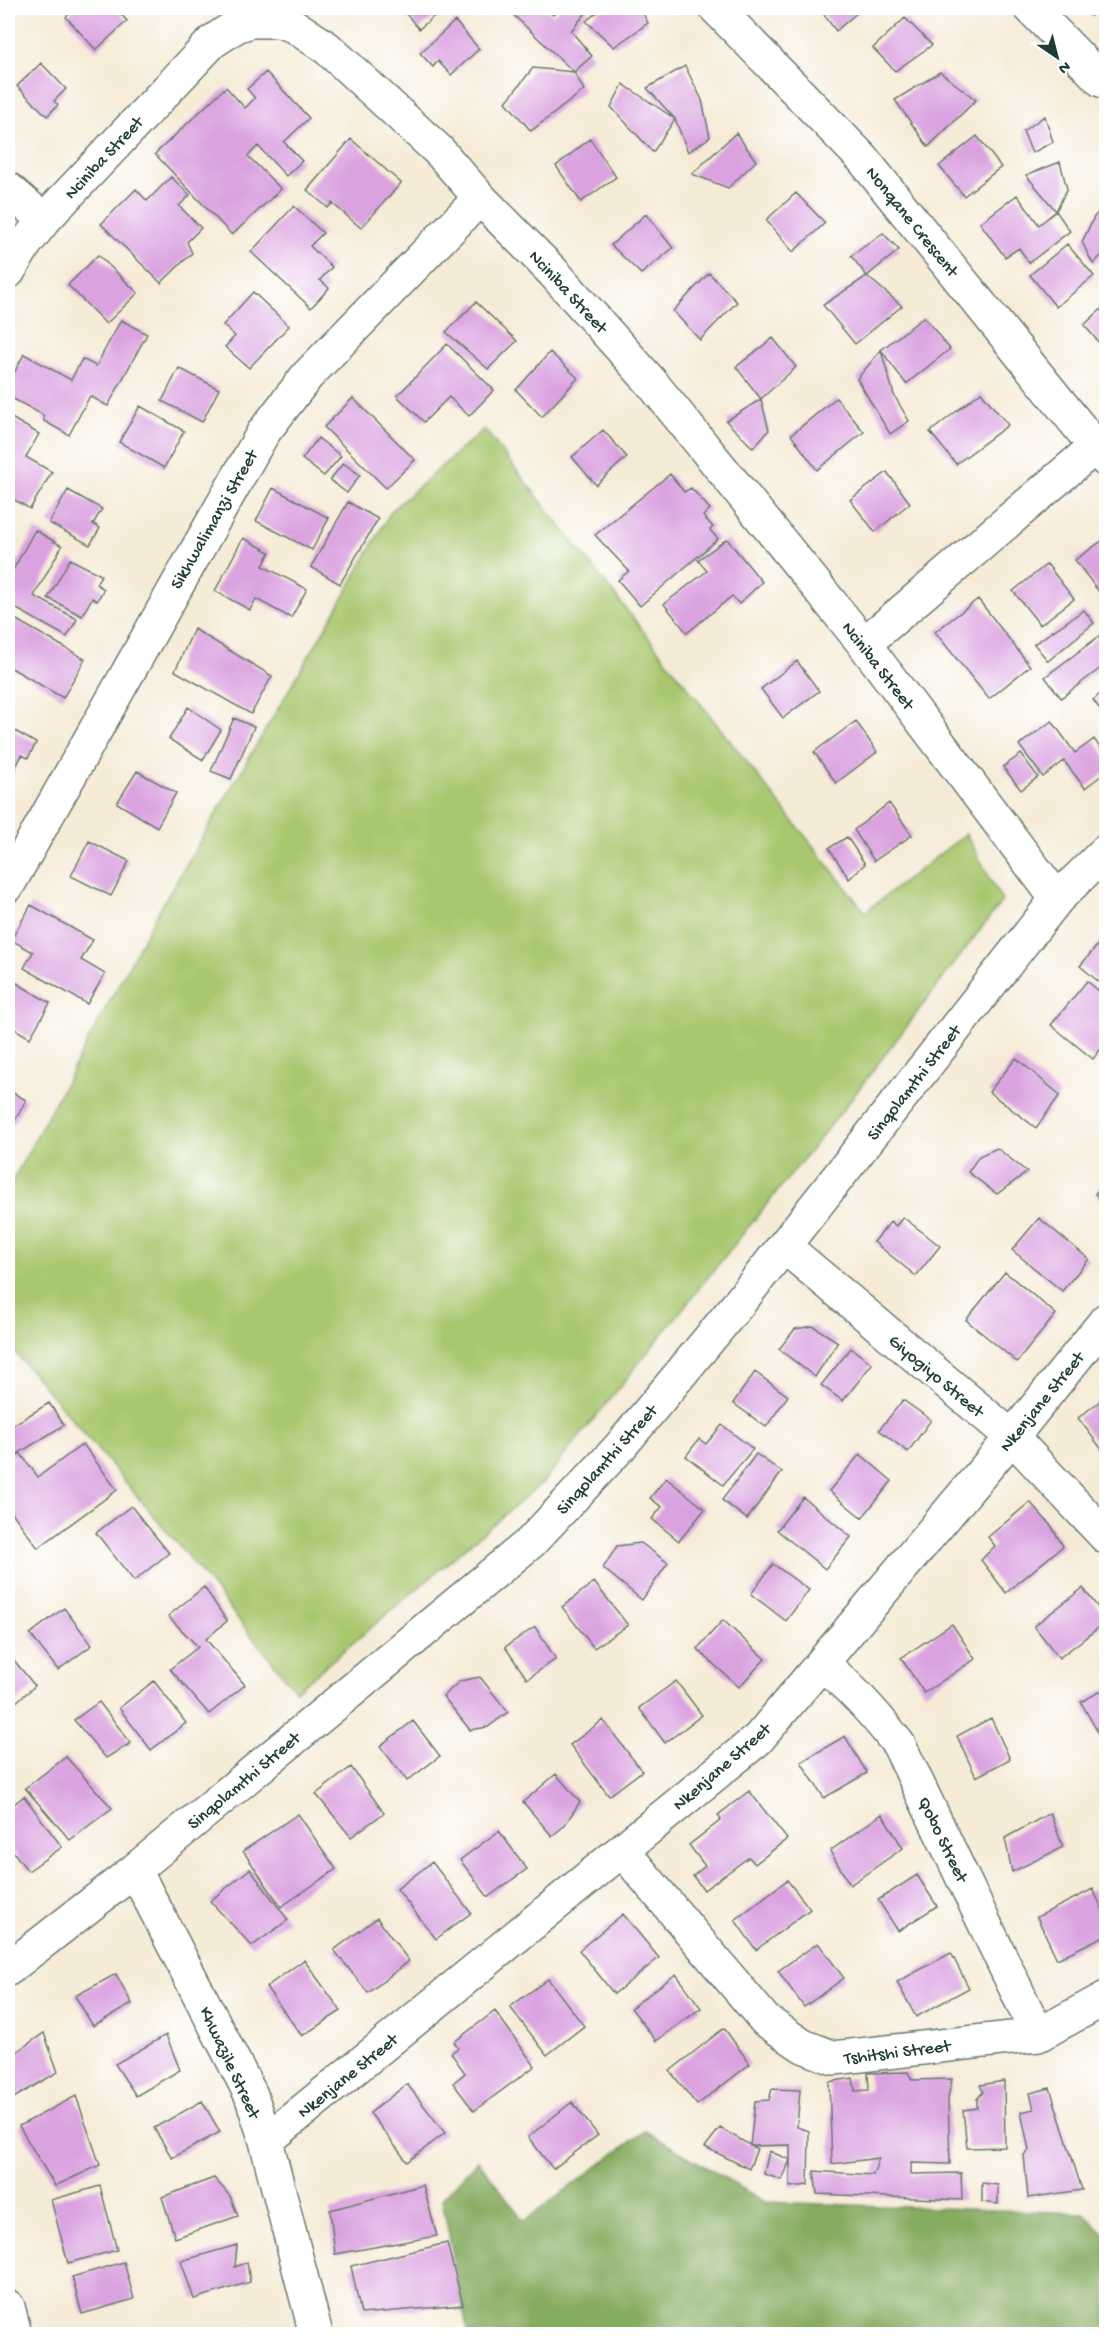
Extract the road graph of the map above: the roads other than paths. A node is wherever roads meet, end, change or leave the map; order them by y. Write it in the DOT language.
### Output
graph roads {
  1 [pos="716,8"];
  2 [pos="1031,8"];
  3 [pos="1105,88"];
  4 [pos="8,189"];
  5 [pos="480,198"];
  6 [pos="44,220"];
  7 [pos="8,272"];
  8 [pos="1101,454"];
  9 [pos="864,644"];
  10 [pos="1107,852"];
  11 [pos="8,885"];
  12 [pos="1057,899"];
  13 [pos="785,1247"];
  14 [pos="1107,1320"];
  15 [pos="1012,1437"];
  16 [pos="1107,1537"];
  17 [pos="822,1664"];
  18 [pos="622,1850"];
  19 [pos="135,1870"];
  20 [pos="8,1969"];
  21 [pos="1107,1998"];
  22 [pos="1038,2035"];
  23 [pos="266,2141"];
  24 [pos="8,2307"];
  25 [pos="15,2334"];
  26 [pos="316,2334"];
  1 -- 8 [label="street, Nonqane Crescent"];
  2 -- 3 [label="street"];
  4 -- 6 [label="street"];
  5 -- 6 [label="street, Nciniba Street"];
  5 -- 9 [label="street, Nciniba Street"];
  5 -- 11 [label="street, Sikhwalimanzi Street"];
  6 -- 7 [label="street, Nciniba Street"];
  8 -- 9 [label="street, Nonqane Crescent"];
  9 -- 12 [label="street, Nciniba Street"];
  10 -- 12 [label="street, Sinqolamthi Street"];
  12 -- 13 [label="street, Sinqolamthi Street"];
  13 -- 15 [label="street, Giyogiyo Street"];
  13 -- 19 [label="street, Sinqolamthi Street"];
  14 -- 15 [label="street, Nkenjane Street"];
  15 -- 16 [label="street, Giyogiyo Street"];
  15 -- 17 [label="street, Nkenjane Street"];
  17 -- 18 [label="street, Nkenjane Street"];
  17 -- 22 [label="street, Qobo Street"];
  18 -- 22 [label="street, Tshitshi Street"];
  18 -- 23 [label="street, Nkenjane Street"];
  19 -- 20 [label="street, Sinqolamthi Street"];
  19 -- 23 [label="street, Khwazile Street"];
  21 -- 22 [label="street, Tshitshi Street"];
  23 -- 26 [label="street, Khwazile Street"];
  24 -- 25 [label="street"];
}
